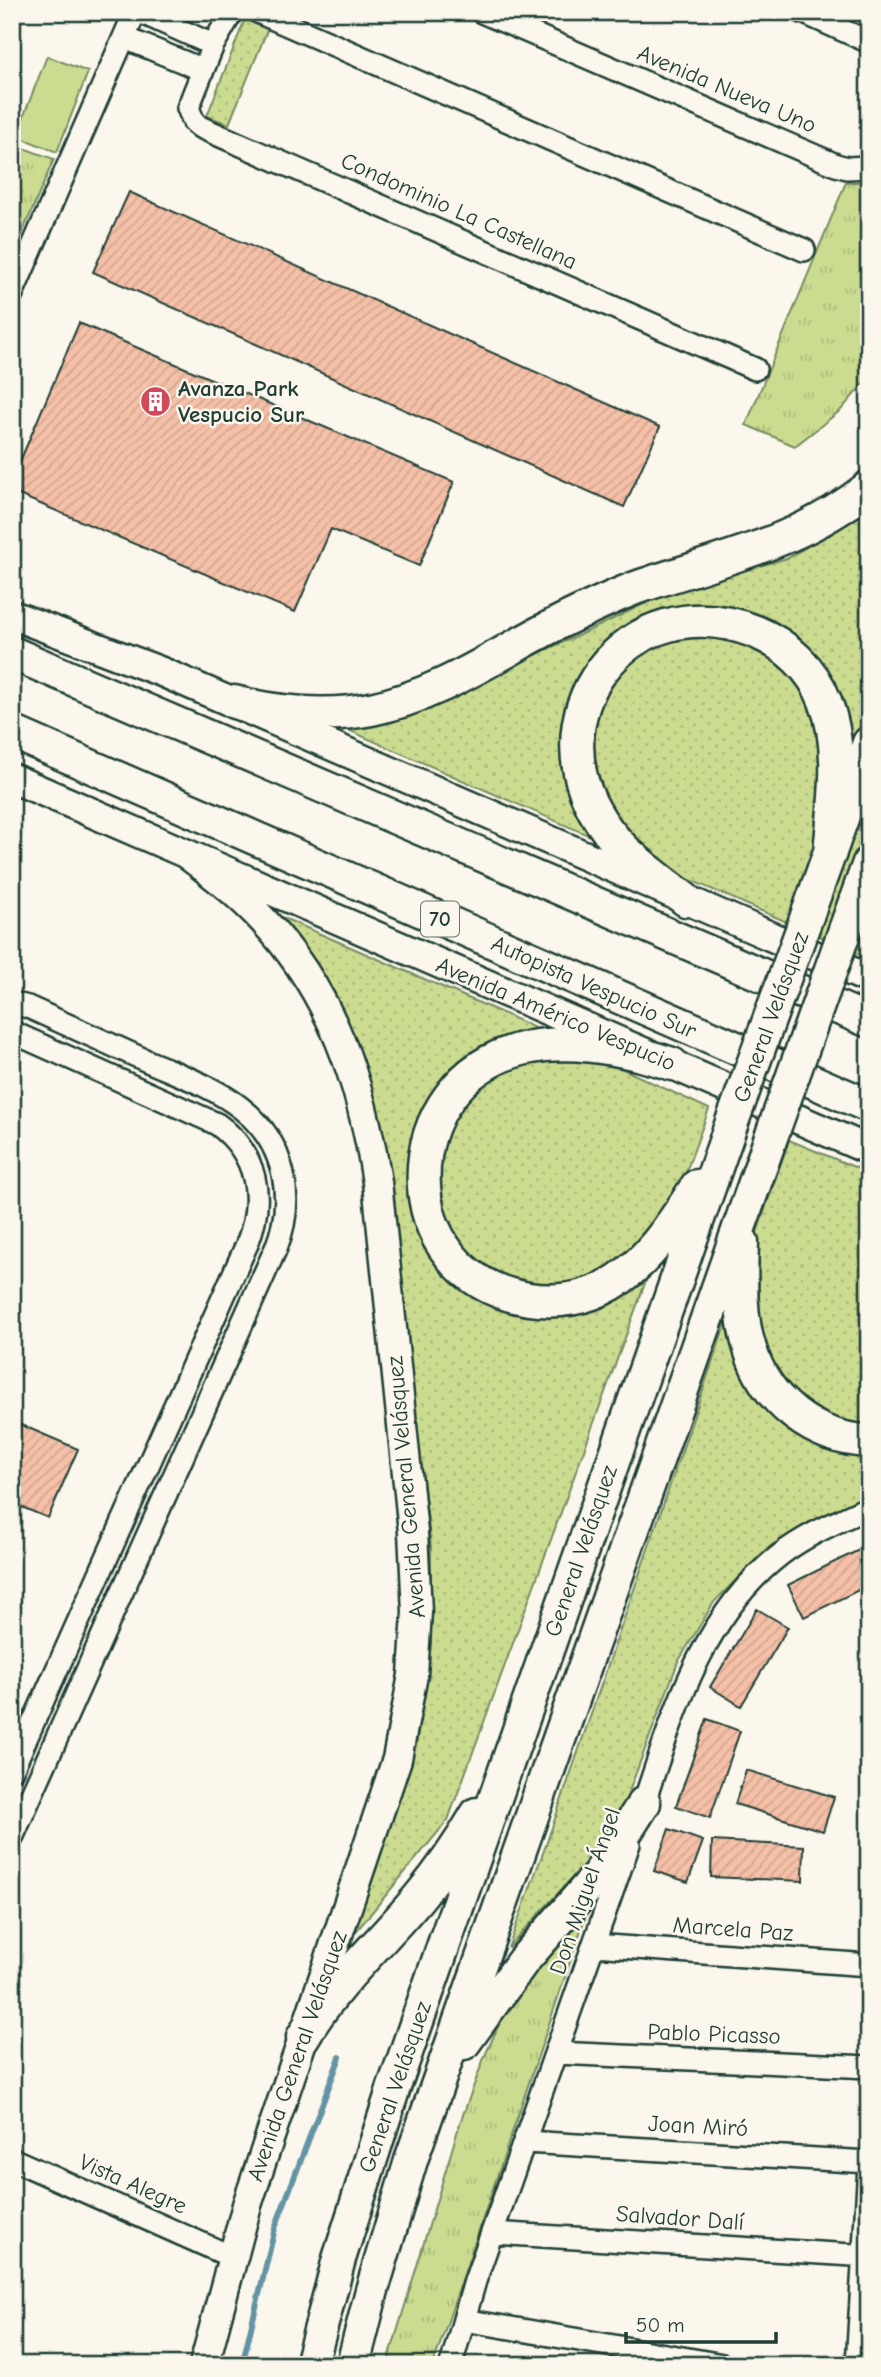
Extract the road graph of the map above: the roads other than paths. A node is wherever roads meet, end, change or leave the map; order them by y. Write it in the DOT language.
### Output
graph roads {
  1 [pos="137,12"];
  2 [pos="232,12"];
  3 [pos="258,12"];
  4 [pos="482,12"];
  5 [pos="802,12"];
  6 [pos="125,38"];
  7 [pos="869,42"];
  8 [pos="213,45"];
  9 [pos="203,70"];
  10 [pos="869,167"];
  11 [pos="804,250"];
  12 [pos="12,295"];
  13 [pos="755,369"];
  14 [pos="869,487"];
  15 [pos="12,615"];
  16 [pos="12,653"];
  17 [pos="234,702"];
  18 [pos="12,732"];
  19 [pos="869,743"];
  20 [pos="12,778"];
  21 [pos="186,853"];
  22 [pos="830,853"];
  23 [pos="866,877"];
  24 [pos="686,900"];
  25 [pos="869,979"];
  26 [pos="12,1003"];
  27 [pos="869,1021"];
  28 [pos="12,1032"];
  29 [pos="672,1064"];
  30 [pos="215,1092"];
  31 [pos="869,1106"];
  32 [pos="206,1118"];
  33 [pos="731,1125"];
  34 [pos="869,1150"];
  35 [pos="743,1214"];
  36 [pos="869,1441"];
  37 [pos="869,1507"];
  38 [pos="511,1755"];
  39 [pos="12,1770"];
  40 [pos="644,1803"];
  41 [pos="12,1838"];
  42 [pos="594,1945"];
  43 [pos="869,1965"];
  44 [pos="303,2037"];
  45 [pos="556,2053"];
  46 [pos="869,2067"];
  47 [pos="432,2099"];
  48 [pos="525,2142"];
  49 [pos="12,2159"];
  50 [pos="869,2164"];
  51 [pos="493,2232"];
  52 [pos="866,2256"];
  53 [pos="232,2257"];
  54 [pos="464,2320"];
  55 [pos="204,2365"];
  56 [pos="311,2365"];
  57 [pos="353,2365"];
  58 [pos="452,2365"];
  59 [pos="723,2365"];
  60 [pos="857,2365"];
  1 -- 6 [label="street"];
  1 -- 8 [label="street"];
  2 -- 8 [label="street, Condominio La Castellana"];
  3 -- 11 [label="street"];
  4 -- 10 [label="street, Avenida Nueva Uno"];
  5 -- 7 [label="street"];
  6 -- 9 [label="street"];
  6 -- 12 [label="street"];
  8 -- 9 [label="street, Condominio La Castellana"];
  9 -- 13 [label="street, Condominio La Castellana"];
  14 -- 17 [label="highway"];
  15 -- 17 [label="main road"];
  16 -- 27 [label="highway"];
  17 -- 24 [label="main road"];
  18 -- 31 [label="highway, Autopista Vespucio Sur / 70"];
  19 -- 22 [label="highway, General Velásquez"];
  20 -- 21 [label="main road, Avenida Américo Vespucio"];
  21 -- 29 [label="main road, Avenida Américo Vespucio"];
  21 -- 44 [label="main road, Avenida General Velásquez"];
  22 -- 24 [label="highway"];
  22 -- 33 [label="highway, General Velásquez, bridge"];
  23 -- 35 [label="highway, General Velásquez, bridge"];
  24 -- 25 [label="main road"];
  26 -- 30 [label="street"];
  28 -- 32 [label="street"];
  29 -- 33 [label="highway"];
  29 -- 34 [label="main road, Avenida Américo Vespucio"];
  30 -- 32 [label="street"];
  30 -- 41 [label="street"];
  32 -- 39 [label="street"];
  33 -- 38 [label="highway, General Velásquez"];
  35 -- 36 [label="highway"];
  35 -- 47 [label="highway, General Velásquez"];
  37 -- 40 [label="street, Don Miguel Ángel"];
  38 -- 44 [label="highway"];
  38 -- 56 [label="highway, General Velásquez"];
  40 -- 42 [label="street, Don Miguel Ángel"];
  40 -- 47 [label="highway"];
  42 -- 43 [label="street, Marcela Paz"];
  42 -- 45 [label="street, Don Miguel Ángel"];
  44 -- 53 [label="main road, Avenida General Velásquez"];
  45 -- 46 [label="street, Pablo Picasso"];
  45 -- 48 [label="street, Don Miguel Ángel"];
  47 -- 57 [label="highway, General Velásquez"];
  48 -- 50 [label="street, Joan Miró"];
  48 -- 51 [label="street, Don Miguel Ángel"];
  49 -- 53 [label="street, Vista Alegre"];
  50 -- 52 [label="street"];
  51 -- 52 [label="street, Salvador Dalí"];
  51 -- 54 [label="street, Don Miguel Ángel"];
  52 -- 60 [label="street"];
  53 -- 55 [label="main road, Avenida General Velásquez"];
  54 -- 58 [label="street, Don Miguel Ángel"];
  54 -- 59 [label="street"];
}
